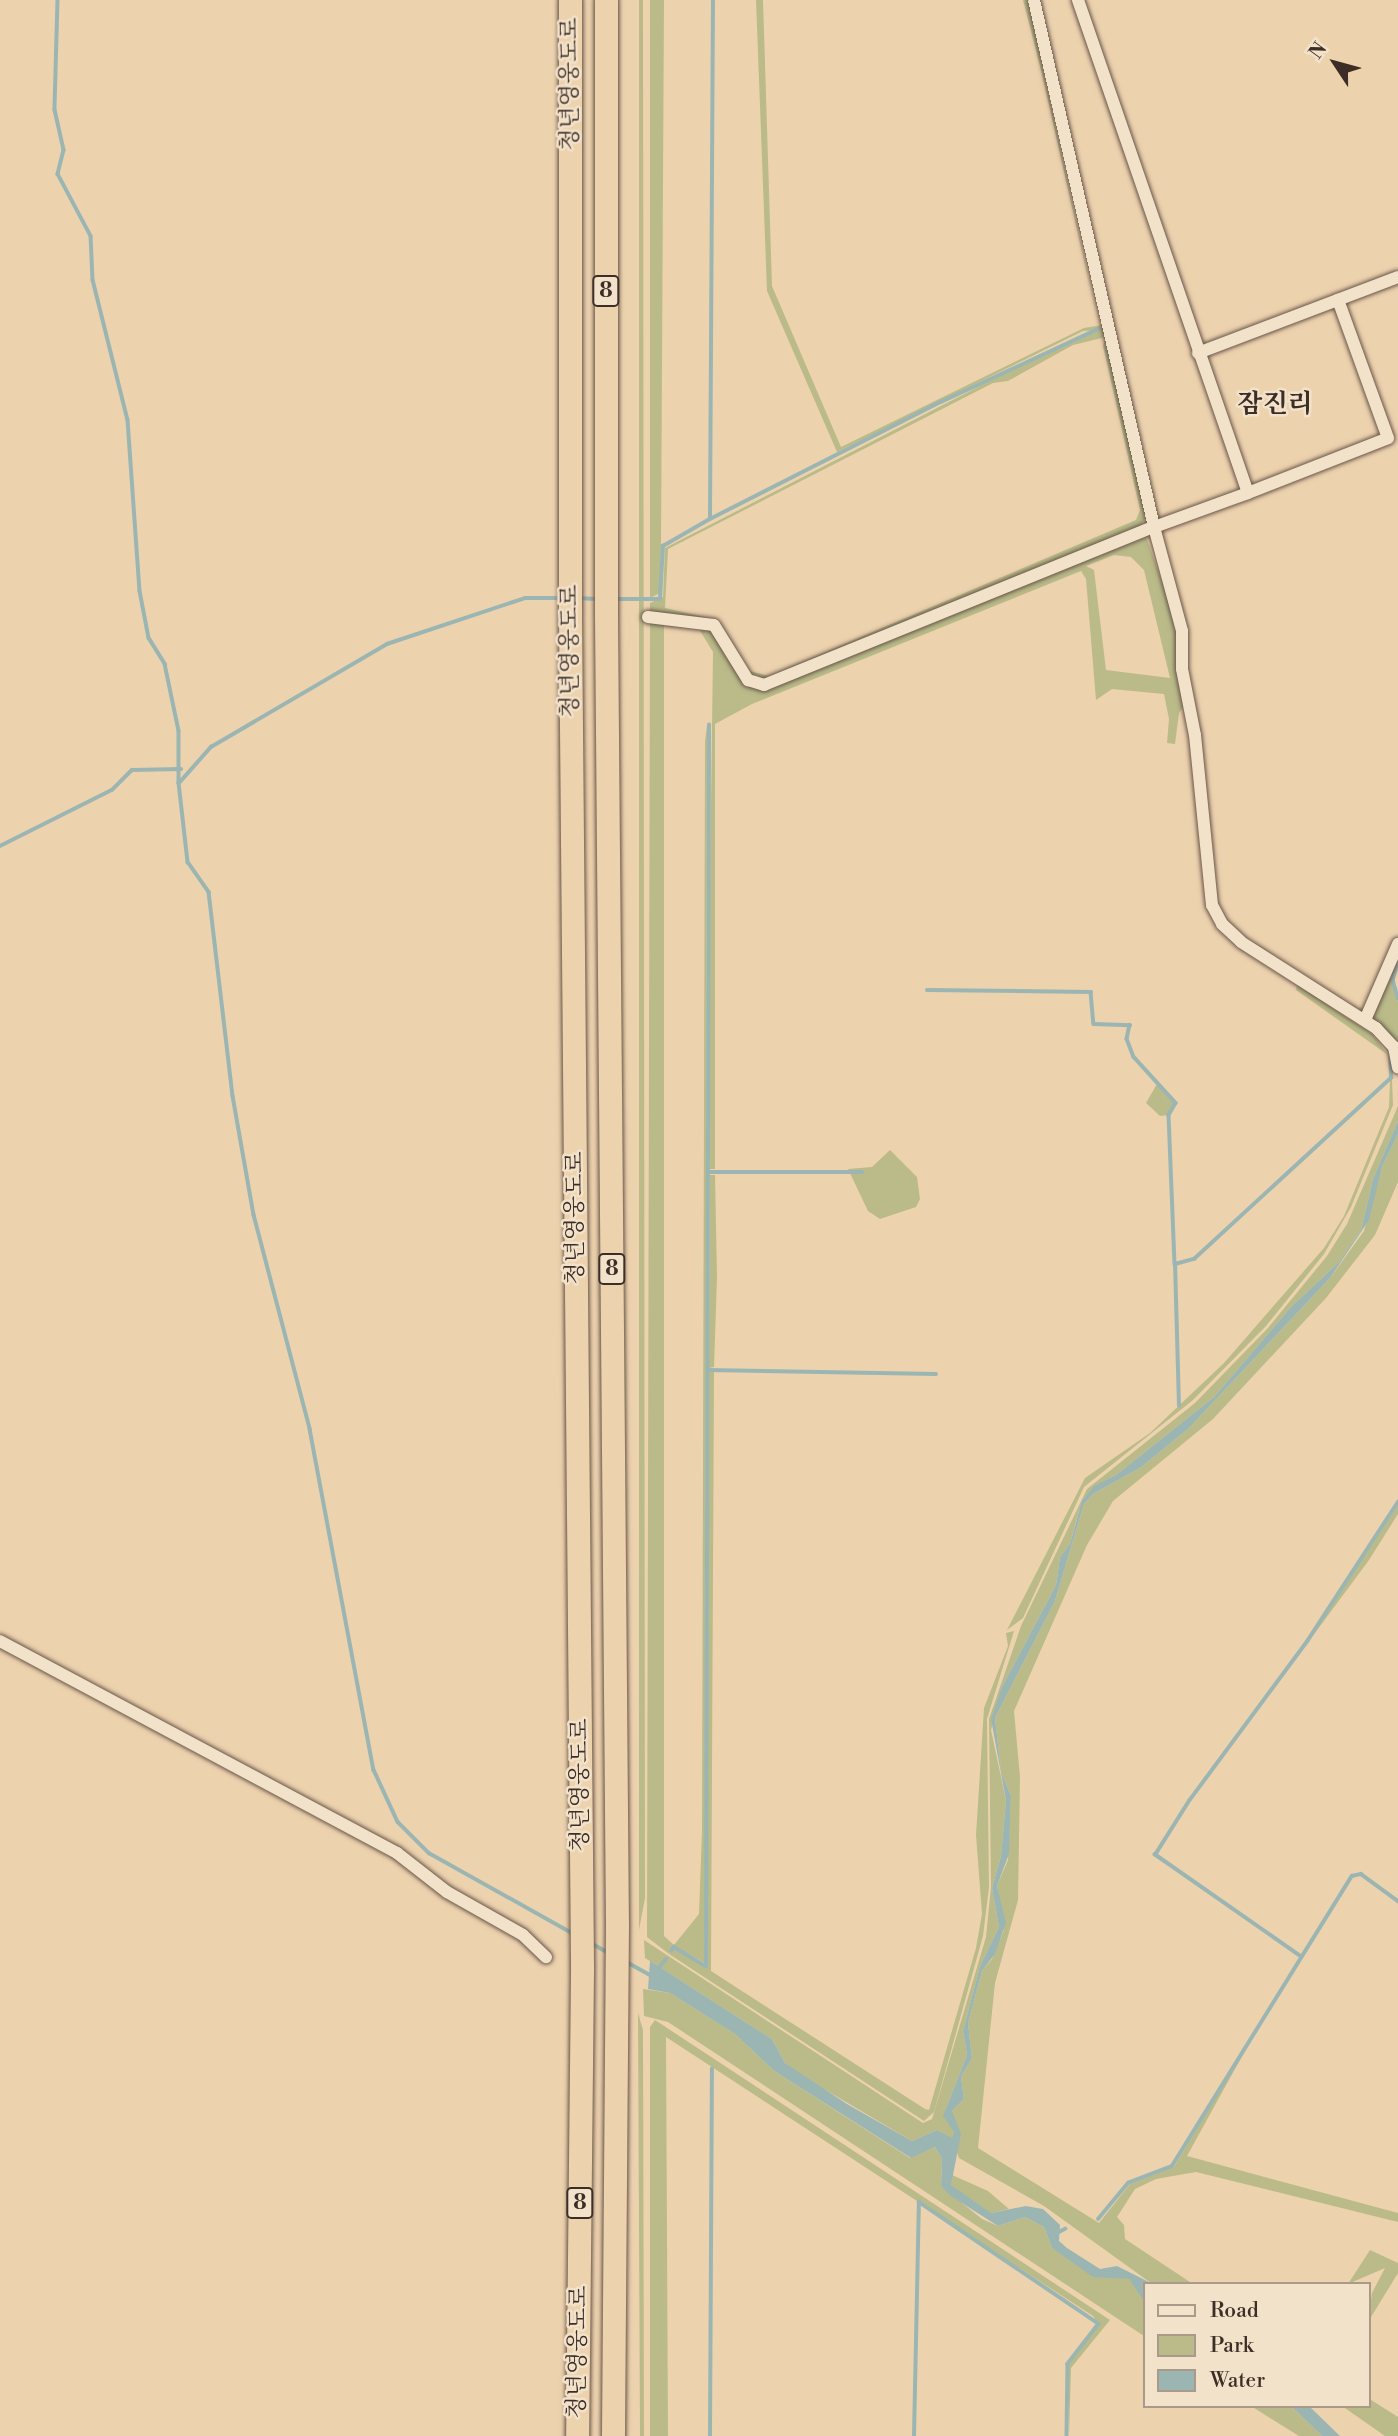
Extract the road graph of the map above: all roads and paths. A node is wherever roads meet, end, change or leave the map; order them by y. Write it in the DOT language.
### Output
graph roads {
  1 [pos="570,0"];
  2 [pos="606,0"];
  3 [pos="1034,0"];
  4 [pos="1078,0"];
  5 [pos="1398,277"];
  6 [pos="1338,300"];
  7 [pos="1198,353"];
  8 [pos="1393,435"];
  9 [pos="1248,493"];
  10 [pos="1154,527"];
  11 [pos="648,617"];
  12 [pos="1398,944"];
  13 [pos="1365,1020"];
  14 [pos="1398,1068"];
  15 [pos="0,1641"];
  16 [pos="546,1956"];
  17 [pos="578,2436"];
  18 [pos="613,2436"];
  1 -- 17 [label="highway, 청년영웅도로 / 8"];
  2 -- 18 [label="highway, 청년영웅도로 / 8"];
  3 -- 10 [label="street"];
  4 -- 7 [label="street"];
  5 -- 6 [label="street"];
  6 -- 7 [label="street"];
  6 -- 8 [label="street"];
  7 -- 9 [label="street"];
  8 -- 9 [label="street"];
  9 -- 10 [label="street"];
  10 -- 11 [label="street"];
  10 -- 13 [label="street"];
  12 -- 13 [label="street"];
  13 -- 14 [label="street"];
  15 -- 16 [label="street"];
}
